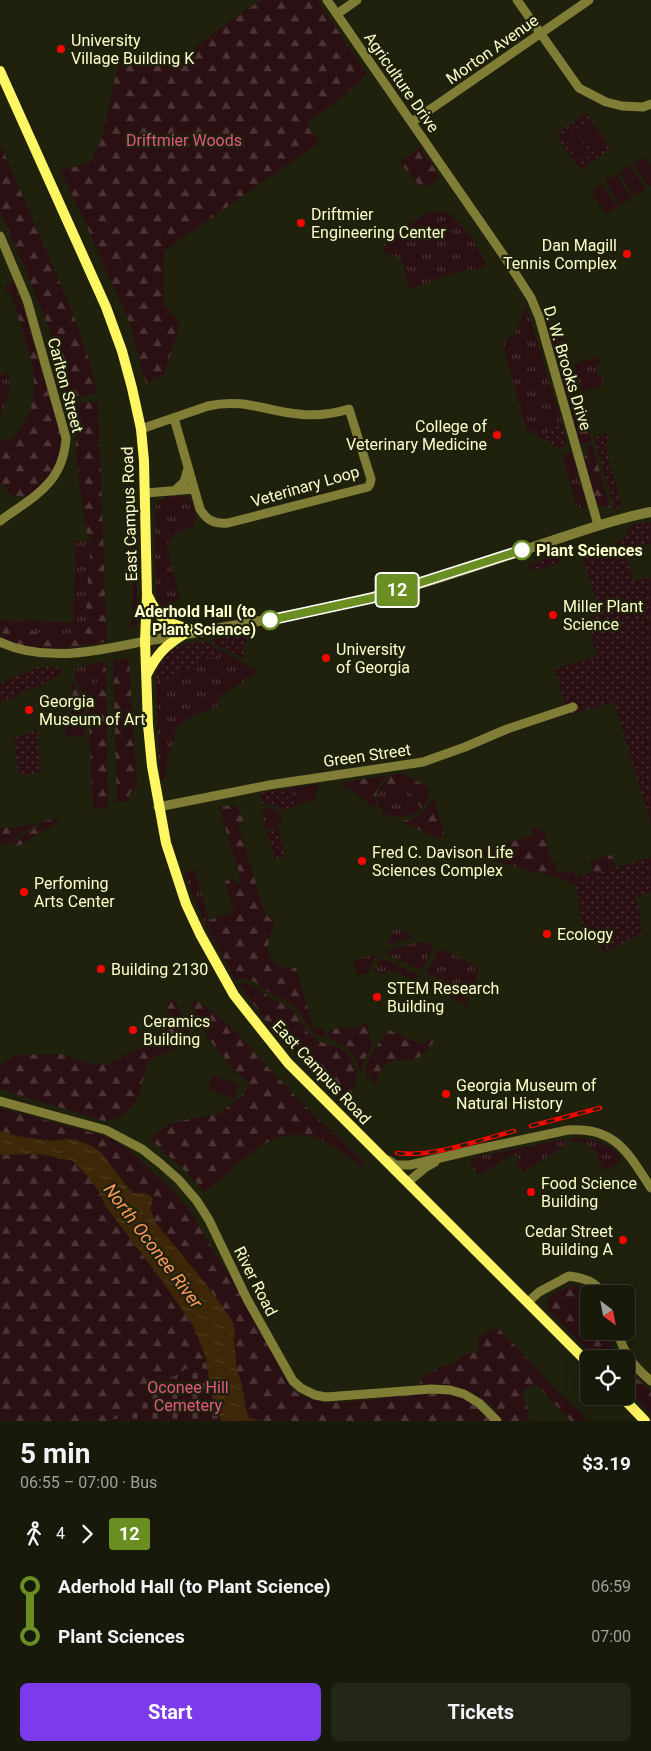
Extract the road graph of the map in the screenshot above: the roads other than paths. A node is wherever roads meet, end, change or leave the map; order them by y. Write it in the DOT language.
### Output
graph roads {
  1 [pos="327,0"];
  2 [pos="357,0"];
  3 [pos="517,0"];
  4 [pos="589,0"];
  5 [pos="337,14"];
  6 [pos="540,33"];
  7 [pos="0,71"];
  8 [pos="651,104"];
  9 [pos="412,122"];
  10 [pos="452,181"];
  11 [pos="0,236"];
  12 [pos="174,418"];
  13 [pos="141,429"];
  14 [pos="188,468"];
  15 [pos="194,489"];
  16 [pos="174,491"];
  17 [pos="146,493"];
  18 [pos="651,512"];
  19 [pos="0,521"];
  20 [pos="598,525"];
  21 [pos="147,595"];
  22 [pos="200,632"];
  23 [pos="184,634"];
  24 [pos="145,641"];
  25 [pos="0,642"];
  26 [pos="147,674"];
  27 [pos="573,707"];
  28 [pos="158,807"];
  29 [pos="0,1101"];
  30 [pos="444,1158"];
  31 [pos="385,1159"];
  32 [pos="408,1182"];
  33 [pos="651,1188"];
  34 [pos="596,1285"];
  35 [pos="528,1302"];
  36 [pos="620,1340"];
  37 [pos="580,1355"];
  38 [pos="651,1381"];
  39 [pos="630,1405"];
  40 [pos="497,1421"];
  41 [pos="645,1421"];
  1 -- 5 [label="street, Agriculture Drive"];
  2 -- 5 [label="street"];
  3 -- 6 [label="street"];
  4 -- 6 [label="street, Morton Avenue"];
  5 -- 9 [label="street, Agriculture Drive"];
  6 -- 8 [label="street"];
  6 -- 9 [label="street, Morton Avenue"];
  7 -- 13 [label="main road, East Campus Road"];
  9 -- 10 [label="street, Agriculture Drive"];
  10 -- 20 [label="street, D. W. Brooks Drive"];
  11 -- 19 [label="street, Carlton Street"];
  12 -- 13 [label="street, Veterinary Loop"];
  12 -- 14 [label="street, Veterinary Loop"];
  12 -- 15 [label="street, Veterinary Loop"];
  13 -- 17 [label="main road, East Campus Road"];
  14 -- 15 [label="street, Veterinary Loop"];
  14 -- 16 [label="street"];
  15 -- 16 [label="street"];
  16 -- 17 [label="street"];
  17 -- 21 [label="main road, East Campus Road"];
  18 -- 20 [label="street"];
  20 -- 22 [label="street"];
  21 -- 22 [label="main road"];
  21 -- 24 [label="main road, East Campus Road"];
  22 -- 23 [label="street"];
  23 -- 24 [label="street"];
  23 -- 26 [label="main road"];
  24 -- 25 [label="street"];
  24 -- 26 [label="main road, East Campus Road"];
  26 -- 28 [label="main road, East Campus Road"];
  27 -- 28 [label="street, Green Street"];
  28 -- 31 [label="main road, East Campus Road"];
  29 -- 40 [label="street, River Road"];
  30 -- 31 [label="street"];
  30 -- 32 [label="street"];
  30 -- 33 [label="street"];
  31 -- 32 [label="main road, East Campus Road"];
  32 -- 35 [label="main road, East Campus Road"];
  34 -- 35 [label="street"];
  35 -- 37 [label="main road, East Campus Road"];
  36 -- 38 [label="street"];
  39 -- 41 [label="main road"];
}
